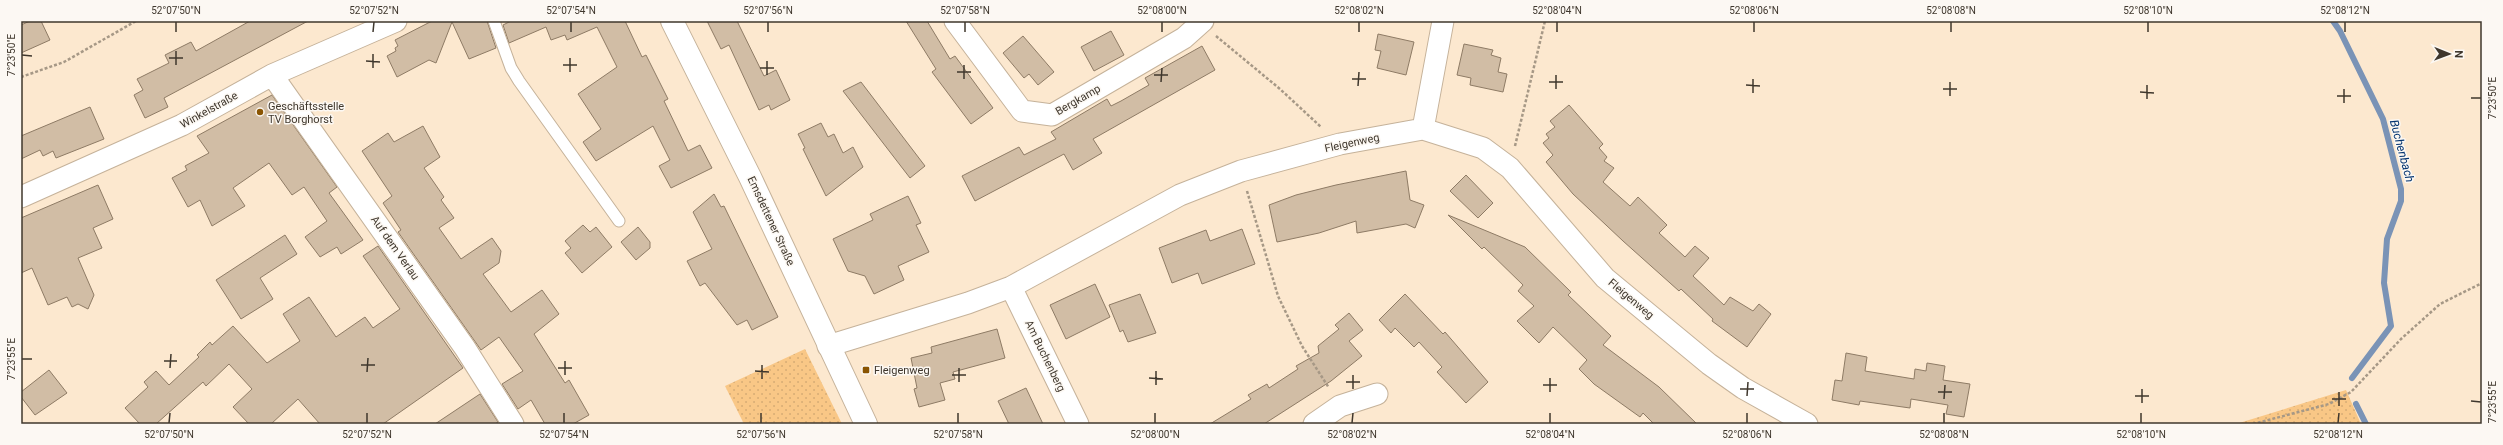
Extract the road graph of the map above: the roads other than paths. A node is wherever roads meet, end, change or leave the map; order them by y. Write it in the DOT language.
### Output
graph roads {
  1 [pos="396,21"];
  2 [pos="494,21"];
  3 [pos="672,21"];
  4 [pos="955,21"];
  5 [pos="1444,21"];
  6 [pos="1202,23"];
  7 [pos="272,75"];
  8 [pos="1423,129"];
  9 [pos="21,197"];
  10 [pos="619,221"];
  11 [pos="1011,287"];
  12 [pos="828,346"];
  13 [pos="1377,394"];
  14 [pos="513,424"];
  15 [pos="866,424"];
  16 [pos="1078,424"];
  17 [pos="1314,424"];
  18 [pos="1807,424"];
  1 -- 7 [label="street, Winkelstraße"];
  2 -- 10 [label="lane"];
  3 -- 12 [label="main road, Emsdettener Straße"];
  4 -- 6 [label="street, Bergkamp"];
  5 -- 8 [label="street"];
  7 -- 9 [label="street, Winkelstraße"];
  7 -- 14 [label="street, Auf dem Verlau"];
  8 -- 11 [label="street, Fleigenweg"];
  8 -- 18 [label="street, Fleigenweg"];
  11 -- 12 [label="street, Fleigenweg"];
  11 -- 16 [label="street, Am Buchenberg"];
  12 -- 15 [label="main road, Emsdettener Straße"];
  13 -- 17 [label="street"];
}
